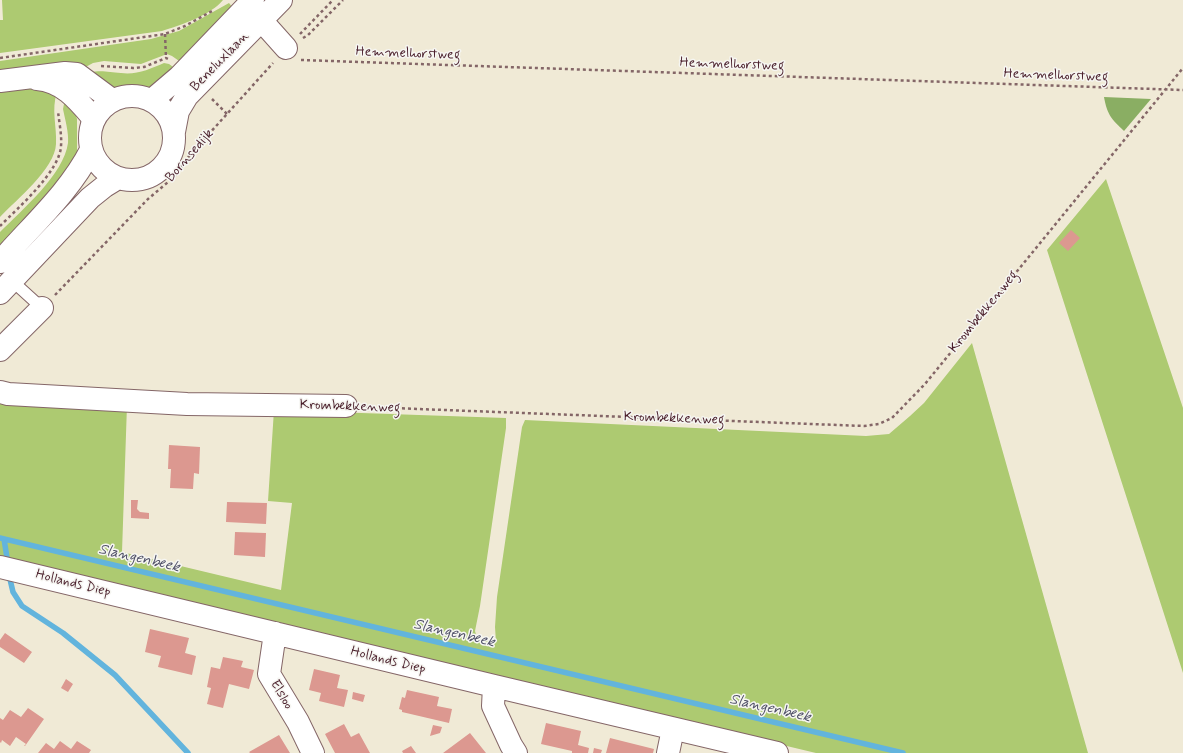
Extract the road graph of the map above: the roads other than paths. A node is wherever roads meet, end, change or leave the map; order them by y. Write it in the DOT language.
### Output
graph roads {
  1 [pos="280,0"];
  2 [pos="247,7"];
  3 [pos="261,20"];
  4 [pos="286,48"];
  5 [pos="7,80"];
  6 [pos="112,100"];
  7 [pos="152,100"];
  8 [pos="94,119"];
  9 [pos="174,132"];
  10 [pos="91,150"];
  11 [pos="118,178"];
  12 [pos="0,262"];
  13 [pos="4,281"];
  14 [pos="42,308"];
  15 [pos="0,350"];
  16 [pos="0,392"];
  17 [pos="346,406"];
  18 [pos="0,567"];
  19 [pos="275,633"];
  20 [pos="494,686"];
  21 [pos="674,729"];
  22 [pos="313,753"];
  23 [pos="516,753"];
  24 [pos="668,753"];
  25 [pos="777,753"];
  1 -- 3 [label="street, Beneluxlaan"];
  2 -- 3 [label="street"];
  2 -- 7 [label="street, Beneluxlaan"];
  3 -- 4 [label="street"];
  3 -- 9 [label="street, Beneluxlaan"];
  5 -- 6 [label="street"];
  5 -- 8 [label="street"];
  6 -- 7 [label="street"];
  6 -- 8 [label="street"];
  7 -- 9 [label="street"];
  8 -- 10 [label="street"];
  9 -- 11 [label="street"];
  10 -- 11 [label="street"];
  10 -- 12 [label="street"];
  11 -- 13 [label="street"];
  13 -- 14 [label="lane"];
  14 -- 15 [label="street"];
  16 -- 17 [label="street, Krombekkenweg"];
  18 -- 19 [label="street, Hollands Diep"];
  19 -- 20 [label="street, Hollands Diep"];
  19 -- 22 [label="street, Elsloo"];
  20 -- 21 [label="street, Hollands Diep"];
  20 -- 23 [label="street"];
  21 -- 24 [label="street"];
  21 -- 25 [label="street, Hollands Diep"];
}
